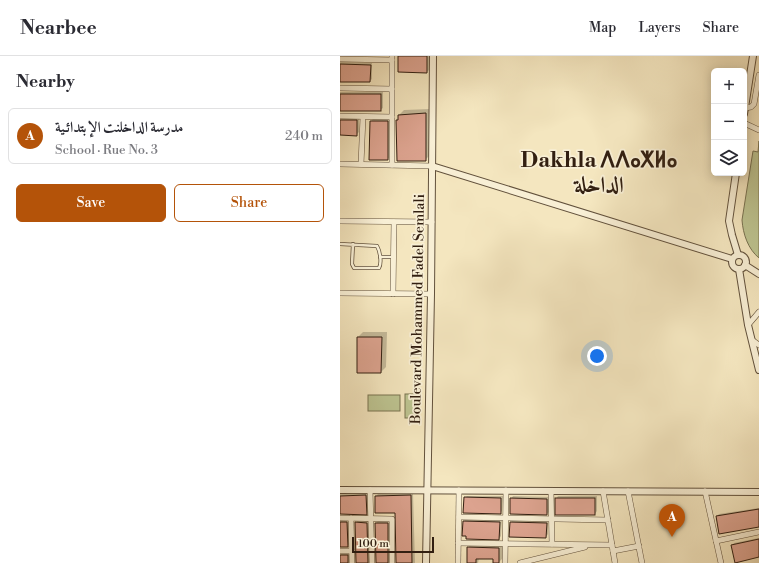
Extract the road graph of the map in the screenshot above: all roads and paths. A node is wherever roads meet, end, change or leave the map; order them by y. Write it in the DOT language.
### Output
graph roads {
  1 [pos="433,56"];
  2 [pos="753,56"];
  3 [pos="392,58"];
  4 [pos="340,59"];
  5 [pos="759,75"];
  6 [pos="340,88"];
  7 [pos="392,89"];
  8 [pos="745,104"];
  9 [pos="747,109"];
  10 [pos="340,116"];
  11 [pos="363,117"];
  12 [pos="392,117"];
  13 [pos="747,124"];
  14 [pos="759,130"];
  15 [pos="340,164"];
  16 [pos="361,164"];
  17 [pos="392,165"];
  18 [pos="432,166"];
  19 [pos="736,176"];
  20 [pos="340,220"];
  21 [pos="394,222"];
  22 [pos="432,222"];
  23 [pos="340,244"];
  24 [pos="353,244"];
  25 [pos="738,255"];
  26 [pos="380,257"];
  27 [pos="394,257"];
  28 [pos="732,259"];
  29 [pos="745,265"];
  30 [pos="739,269"];
  31 [pos="759,274"];
  32 [pos="340,293"];
  33 [pos="393,294"];
  34 [pos="431,294"];
  35 [pos="759,312"];
  36 [pos="748,325"];
  37 [pos="752,340"];
  38 [pos="759,345"];
  39 [pos="759,370"];
  40 [pos="340,490"];
  41 [pos="370,490"];
  42 [pos="427,490"];
  43 [pos="459,490"];
  44 [pos="506,490"];
  45 [pos="551,491"];
  46 [pos="603,491"];
  47 [pos="628,491"];
  48 [pos="706,491"];
  49 [pos="759,492"];
  50 [pos="459,517"];
  51 [pos="340,518"];
  52 [pos="352,518"];
  53 [pos="371,518"];
  54 [pos="506,519"];
  55 [pos="552,519"];
  56 [pos="608,520"];
  57 [pos="759,532"];
  58 [pos="716,541"];
  59 [pos="458,543"];
  60 [pos="505,543"];
  61 [pos="552,544"];
  62 [pos="593,545"];
  63 [pos="612,545"];
  64 [pos="639,546"];
  65 [pos="340,551"];
  66 [pos="352,551"];
  67 [pos="614,551"];
  68 [pos="543,560"];
  69 [pos="352,563"];
  70 [pos="372,563"];
  71 [pos="392,563"];
  72 [pos="426,563"];
  73 [pos="458,563"];
  74 [pos="505,563"];
  75 [pos="520,563"];
  76 [pos="615,563"];
  77 [pos="642,563"];
  78 [pos="721,563"];
  1 -- 18 [label="street, Boulevard Mohammed Fadel Semlali"];
  2 -- 8 [label="street"];
  3 -- 4 [label="street"];
  3 -- 7 [label="street"];
  5 -- 9 [label="street"];
  6 -- 7 [label="street"];
  7 -- 12 [label="street"];
  10 -- 11 [label="street"];
  11 -- 12 [label="street"];
  11 -- 16 [label="street"];
  12 -- 17 [label="street"];
  13 -- 14 [label="street"];
  15 -- 16 [label="street"];
  16 -- 17 [label="street"];
  17 -- 18 [label="street"];
  18 -- 22 [label="street, Boulevard Mohammed Fadel Semlali"];
  18 -- 28 [label="street"];
  19 -- 25 [label="street"];
  20 -- 21 [label="street"];
  21 -- 22 [label="street"];
  21 -- 27 [label="street"];
  22 -- 34 [label="street, Boulevard Mohammed Fadel Semlali"];
  23 -- 24 [label="lane"];
  24 -- 26 [label="lane"];
  24 -- 26 [label="lane"];
  25 -- 28 [label="street"];
  25 -- 29 [label="street"];
  26 -- 27 [label="lane"];
  27 -- 33 [label="street"];
  28 -- 30 [label="street"];
  29 -- 30 [label="street"];
  29 -- 31 [label="street"];
  30 -- 36 [label="street"];
  32 -- 33 [label="street"];
  33 -- 34 [label="street"];
  34 -- 42 [label="street, Boulevard Mohammed Fadel Semlali"];
  35 -- 36 [label="street"];
  36 -- 37 [label="street"];
  37 -- 38 [label="street"];
  37 -- 39 [label="street"];
  40 -- 41 [label="street"];
  41 -- 42 [label="street"];
  41 -- 53 [label="street"];
  42 -- 43 [label="street"];
  42 -- 72 [label="street, Boulevard Mohammed Fadel Semlali"];
  43 -- 44 [label="street"];
  43 -- 50 [label="street"];
  44 -- 45 [label="street"];
  44 -- 54 [label="street"];
  45 -- 46 [label="street"];
  45 -- 55 [label="street"];
  46 -- 47 [label="street"];
  46 -- 56 [label="street"];
  47 -- 48 [label="street"];
  47 -- 64 [label="street"];
  48 -- 49 [label="street"];
  48 -- 58 [label="street"];
  50 -- 54 [label="street"];
  50 -- 59 [label="street"];
  51 -- 52 [label="street"];
  52 -- 53 [label="street"];
  52 -- 66 [label="street"];
  53 -- 70 [label="street"];
  53 -- 71 [label="street"];
  54 -- 55 [label="street"];
  54 -- 60 [label="street"];
  55 -- 56 [label="street"];
  55 -- 61 [label="street"];
  56 -- 63 [label="street"];
  57 -- 58 [label="street"];
  58 -- 78 [label="street"];
  59 -- 60 [label="street"];
  59 -- 73 [label="street"];
  60 -- 61 [label="street"];
  60 -- 74 [label="street"];
  61 -- 62 [label="street"];
  62 -- 63 [label="street"];
  62 -- 68 [label="street"];
  63 -- 67 [label="street"];
  64 -- 67 [label="street"];
  64 -- 77 [label="street"];
  65 -- 66 [label="street"];
  66 -- 69 [label="street"];
  67 -- 76 [label="street"];
  68 -- 75 [label="street"];
}
